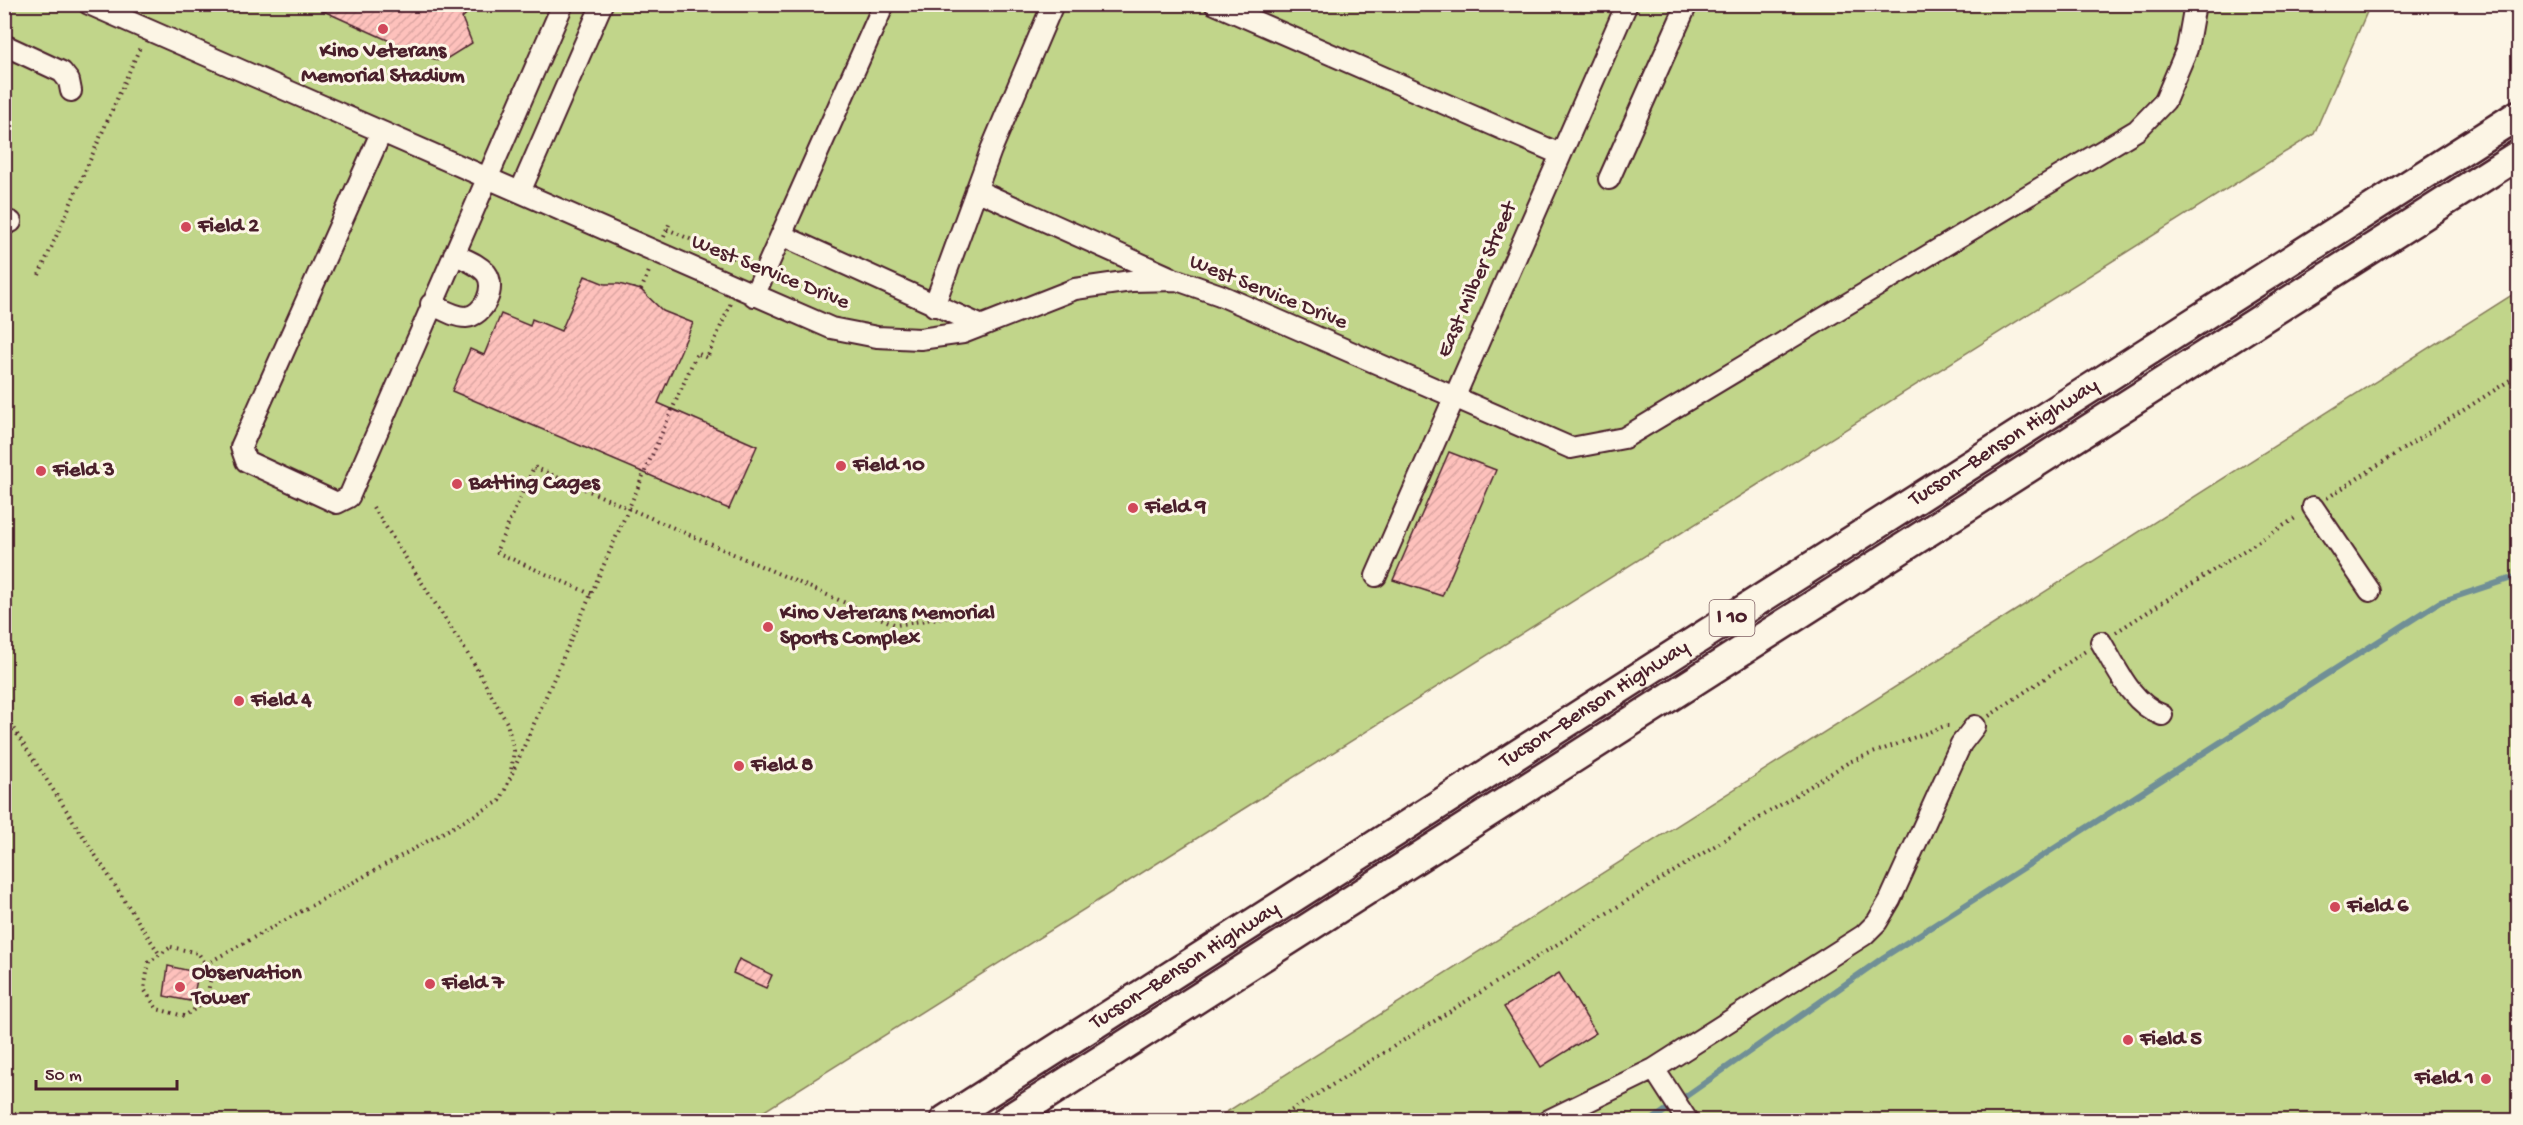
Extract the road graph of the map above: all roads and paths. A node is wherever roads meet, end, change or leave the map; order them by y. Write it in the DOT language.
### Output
graph roads {
  1 [pos="89,4"];
  2 [pos="564,4"];
  3 [pos="602,4"];
  4 [pos="884,4"];
  5 [pos="1053,4"];
  6 [pos="1215,4"];
  7 [pos="1688,4"];
  8 [pos="2195,4"];
  9 [pos="1625,5"];
  10 [pos="147,30"];
  11 [pos="4,45"];
  12 [pos="70,91"];
  13 [pos="2518,115"];
  14 [pos="381,133"];
  15 [pos="1560,154"];
  16 [pos="2518,154"];
  17 [pos="487,178"];
  18 [pos="1609,178"];
  19 [pos="976,190"];
  20 [pos="520,192"];
  21 [pos="670,222"];
  22 [pos="668,229"];
  23 [pos="781,235"];
  24 [pos="661,243"];
  25 [pos="737,249"];
  26 [pos="454,254"];
  27 [pos="733,258"];
  28 [pos="730,264"];
  29 [pos="651,266"];
  30 [pos="39,275"];
  31 [pos="1177,280"];
  32 [pos="641,290"];
  33 [pos="754,296"];
  34 [pos="732,301"];
  35 [pos="431,304"];
  36 [pos="934,306"];
  37 [pos="982,326"];
  38 [pos="2518,375"];
  39 [pos="1453,396"];
  40 [pos="373,507"];
  41 [pos="2313,507"];
  42 [pos="628,508"];
  43 [pos="1376,576"];
  44 [pos="2370,591"];
  45 [pos="591,594"];
  46 [pos="951,616"];
  47 [pos="2101,642"];
  48 [pos="4,714"];
  49 [pos="2162,715"];
  50 [pos="1975,726"];
  51 [pos="510,778"];
  52 [pos="160,955"];
  53 [pos="206,964"];
  54 [pos="1654,1069"];
  55 [pos="1680,1109"];
  56 [pos="945,1120"];
  57 [pos="1007,1120"];
  58 [pos="1276,1120"];
  59 [pos="1549,1120"];
  1 -- 10 [label="street, West Service Drive"];
  2 -- 17 [label="street"];
  3 -- 20 [label="street"];
  4 -- 23 [label="street"];
  5 -- 19 [label="street"];
  6 -- 15 [label="street"];
  7 -- 18 [label="street"];
  8 -- 39 [label="street, West Service Drive"];
  9 -- 15 [label="street, East Milber Street"];
  10 -- 14 [label="street, West Service Drive"];
  10 -- 30 [label="path"];
  11 -- 12 [label="street"];
  13 -- 56 [label="highway, Tucson–Benson Highway / I 10"];
  14 -- 17 [label="street, West Service Drive"];
  14 -- 35 [label="street"];
  15 -- 39 [label="street, East Milber Street"];
  16 -- 57 [label="highway, Tucson–Benson Highway / I 10"];
  17 -- 20 [label="street, West Service Drive"];
  17 -- 26 [label="street"];
  19 -- 31 [label="street"];
  19 -- 36 [label="street"];
  20 -- 33 [label="street, West Service Drive"];
  21 -- 22 [label="path"];
  22 -- 24 [label="path"];
  22 -- 27 [label="path"];
  23 -- 33 [label="street"];
  23 -- 36 [label="street"];
  25 -- 27 [label="path"];
  26 -- 35 [label="street"];
  26 -- 35 [label="street"];
  27 -- 28 [label="path"];
  29 -- 32 [label="path"];
  31 -- 37 [label="street, West Service Drive"];
  31 -- 39 [label="street, West Service Drive"];
  33 -- 37 [label="street, West Service Drive"];
  34 -- 42 [label="path"];
  36 -- 37 [label="street"];
  38 -- 41 [label="path"];
  39 -- 43 [label="street, East Milber Street"];
  40 -- 51 [label="path"];
  41 -- 44 [label="street"];
  41 -- 47 [label="path"];
  42 -- 45 [label="path"];
  42 -- 45 [label="path"];
  42 -- 46 [label="path"];
  45 -- 51 [label="path"];
  47 -- 49 [label="street"];
  47 -- 50 [label="path"];
  48 -- 52 [label="path"];
  50 -- 54 [label="street"];
  50 -- 58 [label="path"];
  51 -- 53 [label="path"];
  52 -- 53 [label="path"];
  52 -- 53 [label="path"];
  54 -- 55 [label="street"];
  54 -- 59 [label="street"];
}
